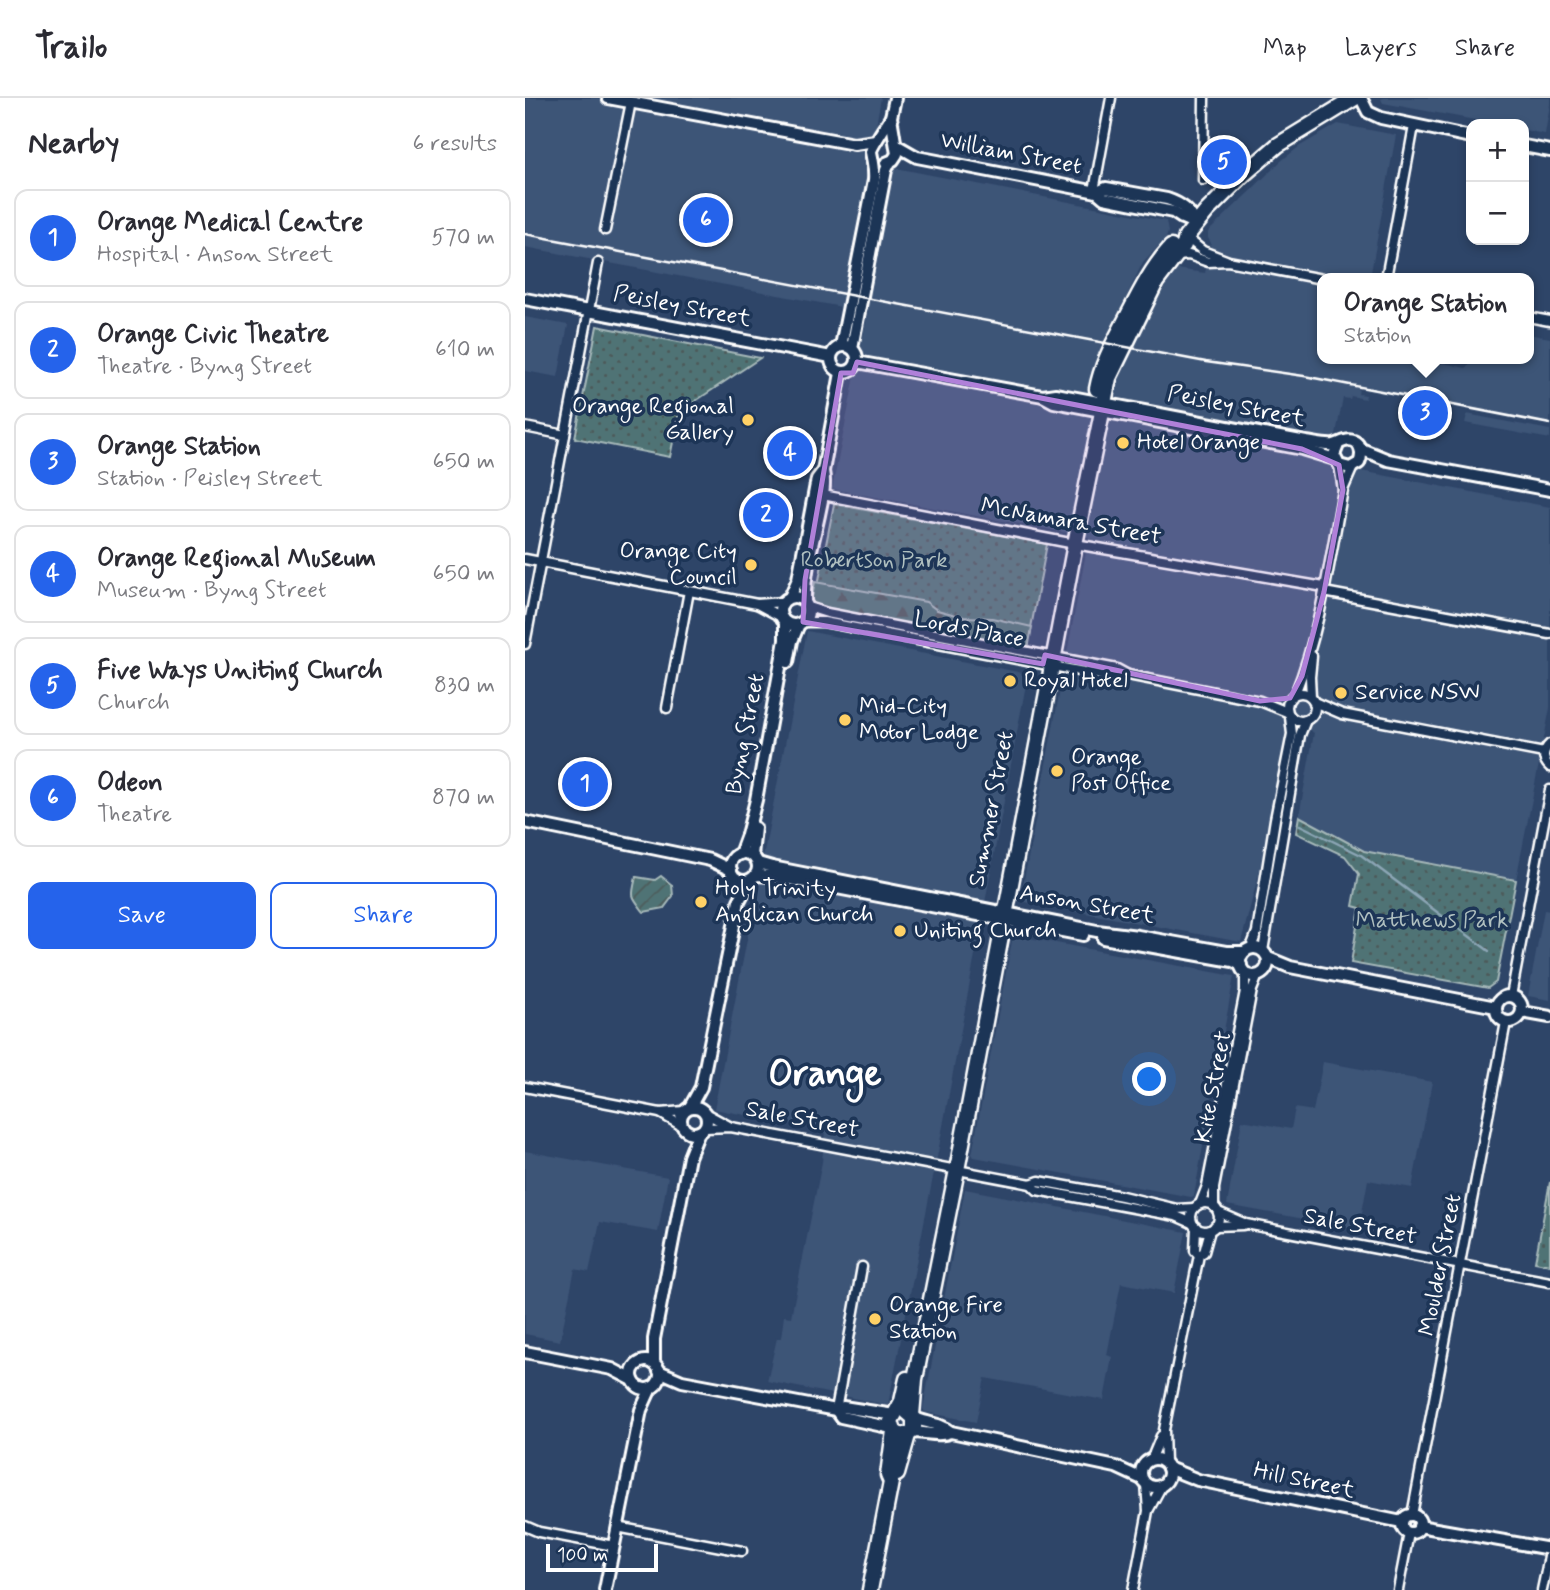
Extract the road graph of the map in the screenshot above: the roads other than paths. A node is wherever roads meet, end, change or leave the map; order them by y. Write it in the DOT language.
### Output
graph roads {
  1 [pos="608,98"];
  2 [pos="895,98"];
  3 [pos="1111,98"];
  4 [pos="1204,98"];
  5 [pos="1355,98"];
  6 [pos="1361,98"];
  7 [pos="632,100"];
  8 [pos="891,117"];
  9 [pos="1414,126"];
  10 [pos="1466,135"];
  11 [pos="877,139"];
  12 [pos="853,144"];
  13 [pos="895,144"];
  14 [pos="1529,147"];
  15 [pos="1550,151"];
  16 [pos="873,157"];
  17 [pos="917,157"];
  18 [pos="892,161"];
  19 [pos="1203,180"];
  20 [pos="1095,192"];
  21 [pos="1196,224"];
  22 [pos="605,230"];
  23 [pos="1186,237"];
  24 [pos="1173,258"];
  25 [pos="1228,261"];
  26 [pos="598,263"];
  27 [pos="1387,273"];
  28 [pos="1317,278"];
  29 [pos="525,299"];
  30 [pos="589,311"];
  31 [pos="847,347"];
  32 [pos="831,357"];
  33 [pos="857,362"];
  34 [pos="841,373"];
  35 [pos="1098,406"];
  36 [pos="525,427"];
  37 [pos="565,435"];
  38 [pos="1338,445"];
  39 [pos="1361,449"];
  40 [pos="1388,460"];
  41 [pos="1337,462"];
  42 [pos="1356,465"];
  43 [pos="823,471"];
  44 [pos="816,485"];
  45 [pos="1343,490"];
  46 [pos="1550,490"];
  47 [pos="823,495"];
  48 [pos="1071,543"];
  49 [pos="525,559"];
  50 [pos="541,562"];
  51 [pos="1324,590"];
  52 [pos="689,591"];
  53 [pos="787,599"];
  54 [pos="757,604"];
  55 [pos="807,604"];
  56 [pos="783,619"];
  57 [pos="801,623"];
  58 [pos="1550,634"];
  59 [pos="1313,639"];
  60 [pos="525,644"];
  61 [pos="1048,660"];
  62 [pos="1293,696"];
  63 [pos="1312,699"];
  64 [pos="1261,701"];
  65 [pos="667,708"];
  66 [pos="1289,714"];
  67 [pos="1342,714"];
  68 [pos="1309,718"];
  69 [pos="1550,744"];
  70 [pos="1544,753"];
  71 [pos="1550,766"];
  72 [pos="1550,790"];
  73 [pos="525,822"];
  74 [pos="746,858"];
  75 [pos="710,860"];
  76 [pos="733,874"];
  77 [pos="753,877"];
  78 [pos="739,901"];
  79 [pos="1000,915"];
  80 [pos="1248,950"];
  81 [pos="1264,964"];
  82 [pos="1243,969"];
  83 [pos="1511,996"];
  84 [pos="1496,1007"];
  85 [pos="1522,1012"];
  86 [pos="1550,1017"];
  87 [pos="1506,1022"];
  88 [pos="525,1087"];
  89 [pos="701,1087"];
  90 [pos="687,1109"];
  91 [pos="704,1111"];
  92 [pos="660,1113"];
  93 [pos="730,1126"];
  94 [pos="685,1128"];
  95 [pos="702,1130"];
  96 [pos="689,1157"];
  97 [pos="952,1169"];
  98 [pos="1031,1184"];
  99 [pos="1197,1206"];
  100 [pos="1216,1210"];
  101 [pos="1246,1224"];
  102 [pos="1194,1225"];
  103 [pos="1212,1228"];
  104 [pos="1199,1255"];
  105 [pos="1460,1265"];
  106 [pos="862,1267"];
  107 [pos="1550,1282"];
  108 [pos="654,1339"];
  109 [pos="525,1352"];
  110 [pos="638,1364"];
  111 [pos="657,1367"];
  112 [pos="612,1369"];
  113 [pos="682,1381"];
  114 [pos="635,1383"];
  115 [pos="654,1386"];
  116 [pos="641,1410"];
  117 [pos="836,1410"];
  118 [pos="903,1423"];
  119 [pos="1164,1430"];
  120 [pos="1148,1461"];
  121 [pos="1167,1465"];
  122 [pos="1117,1466"];
  123 [pos="1198,1480"];
  124 [pos="1144,1481"];
  125 [pos="1164,1484"];
  126 [pos="1148,1511"];
  127 [pos="1412,1515"];
  128 [pos="1402,1522"];
  129 [pos="1419,1525"];
  130 [pos="525,1526"];
  131 [pos="617,1527"];
  132 [pos="1409,1533"];
  133 [pos="614,1546"];
  134 [pos="1550,1550"];
  135 [pos="741,1551"];
  136 [pos="605,1590"];
  137 [pos="870,1590"];
  138 [pos="1133,1590"];
  139 [pos="1398,1590"];
  140 [pos="1542,1590"];
  1 -- 7 [label="street"];
  2 -- 8 [label="street"];
  3 -- 20 [label="street"];
  4 -- 19 [label="street"];
  5 -- 21 [label="highway, Summer Street"];
  6 -- 9 [label="street"];
  7 -- 12 [label="street"];
  7 -- 22 [label="street"];
  8 -- 11 [label="street"];
  8 -- 13 [label="street"];
  9 -- 10 [label="street"];
  9 -- 27 [label="street"];
  11 -- 12 [label="street"];
  11 -- 13 [label="street"];
  11 -- 16 [label="street"];
  12 -- 16 [label="street"];
  13 -- 17 [label="street, William Street"];
  13 -- 18 [label="street"];
  14 -- 15 [label="street"];
  16 -- 18 [label="street"];
  16 -- 31 [label="street"];
  17 -- 18 [label="street, William Street"];
  17 -- 20 [label="street, William Street"];
  18 -- 31 [label="street"];
  20 -- 21 [label="street, William Street"];
  21 -- 23 [label="highway, Summer Street"];
  23 -- 24 [label="highway, Summer Street"];
  23 -- 25 [label="street"];
  23 -- 35 [label="highway, Summer Street"];
  24 -- 25 [label="street"];
  24 -- 35 [label="highway, Summer Street"];
  25 -- 28 [label="street"];
  26 -- 30 [label="street"];
  29 -- 30 [label="street, Peisley Street"];
  30 -- 32 [label="street, Peisley Street"];
  30 -- 37 [label="street"];
  31 -- 32 [label="street"];
  31 -- 33 [label="street"];
  32 -- 34 [label="street"];
  33 -- 34 [label="street"];
  33 -- 35 [label="street, Peisley Street"];
  34 -- 43 [label="street"];
  35 -- 38 [label="street, Peisley Street"];
  35 -- 41 [label="street, Peisley Street"];
  35 -- 48 [label="highway, Summer Street"];
  36 -- 37 [label="street"];
  37 -- 50 [label="street"];
  38 -- 39 [label="street"];
  38 -- 41 [label="street"];
  39 -- 40 [label="street"];
  39 -- 42 [label="street"];
  40 -- 42 [label="street"];
  40 -- 46 [label="street"];
  41 -- 42 [label="street"];
  41 -- 45 [label="street"];
  42 -- 45 [label="street"];
  43 -- 44 [label="street"];
  43 -- 47 [label="street"];
  44 -- 47 [label="street"];
  44 -- 53 [label="street"];
  45 -- 51 [label="street"];
  47 -- 48 [label="street, McNamara Street"];
  47 -- 55 [label="street"];
  48 -- 51 [label="street, McNamara Street"];
  48 -- 61 [label="highway, Summer Street"];
  49 -- 50 [label="street"];
  50 -- 52 [label="street"];
  50 -- 60 [label="street"];
  51 -- 58 [label="street, McNamara Street"];
  51 -- 59 [label="street"];
  52 -- 54 [label="street"];
  52 -- 65 [label="street"];
  53 -- 54 [label="street"];
  53 -- 55 [label="street"];
  53 -- 56 [label="street"];
  54 -- 56 [label="street"];
  55 -- 57 [label="street"];
  55 -- 61 [label="street, Lords Place"];
  56 -- 57 [label="street"];
  56 -- 74 [label="street, Byng Street"];
  57 -- 61 [label="street, Lords Place"];
  57 -- 74 [label="street, Byng Street"];
  59 -- 62 [label="street"];
  59 -- 63 [label="street"];
  61 -- 64 [label="street, Lords Place"];
  61 -- 79 [label="highway, Summer Street"];
  62 -- 63 [label="street"];
  62 -- 64 [label="street, Lords Place"];
  62 -- 66 [label="street"];
  63 -- 67 [label="street"];
  63 -- 68 [label="street"];
  64 -- 66 [label="street, Lords Place"];
  66 -- 68 [label="street"];
  66 -- 80 [label="street"];
  67 -- 68 [label="street"];
  67 -- 70 [label="street"];
  68 -- 81 [label="street, Kite Street"];
  69 -- 70 [label="street"];
  70 -- 71 [label="street"];
  72 -- 83 [label="street"];
  73 -- 75 [label="street, Anson Street"];
  74 -- 75 [label="street, Anson Street"];
  74 -- 76 [label="street"];
  74 -- 77 [label="street"];
  74 -- 79 [label="street, Anson Street"];
  75 -- 76 [label="street, Anson Street"];
  76 -- 77 [label="street"];
  76 -- 78 [label="street"];
  77 -- 78 [label="street"];
  77 -- 79 [label="street, Anson Street"];
  78 -- 89 [label="street"];
  79 -- 80 [label="street, Anson Street"];
  79 -- 82 [label="street, Anson Street"];
  79 -- 97 [label="highway, Summer Street"];
  80 -- 81 [label="street"];
  80 -- 82 [label="street"];
  81 -- 82 [label="street"];
  81 -- 84 [label="street"];
  81 -- 100 [label="street, Kite Street"];
  82 -- 99 [label="street, Kite Street"];
  83 -- 84 [label="street"];
  83 -- 85 [label="street"];
  84 -- 87 [label="street"];
  85 -- 86 [label="street"];
  85 -- 87 [label="street"];
  87 -- 105 [label="street, Moulder Street"];
  88 -- 92 [label="street"];
  89 -- 90 [label="street"];
  89 -- 91 [label="street"];
  90 -- 91 [label="street"];
  90 -- 92 [label="street"];
  90 -- 94 [label="street"];
  91 -- 93 [label="street, Sale Street"];
  91 -- 95 [label="street"];
  92 -- 94 [label="street"];
  93 -- 95 [label="street, Sale Street"];
  93 -- 97 [label="street, Sale Street"];
  94 -- 95 [label="street"];
  94 -- 96 [label="street"];
  95 -- 96 [label="street"];
  96 -- 108 [label="street"];
  97 -- 98 [label="street, Sale Street"];
  97 -- 118 [label="highway, Summer Street"];
  98 -- 99 [label="street, Sale Street"];
  98 -- 102 [label="street, Sale Street"];
  99 -- 100 [label="street"];
  99 -- 102 [label="street"];
  100 -- 101 [label="street, Sale Street"];
  100 -- 103 [label="street"];
  101 -- 103 [label="street, Sale Street"];
  101 -- 105 [label="street, Sale Street"];
  102 -- 103 [label="street"];
  102 -- 104 [label="street"];
  103 -- 104 [label="street"];
  104 -- 119 [label="street"];
  105 -- 107 [label="street, Sale Street"];
  105 -- 127 [label="street, Moulder Street"];
  106 -- 117 [label="street"];
  108 -- 110 [label="street"];
  108 -- 111 [label="street"];
  109 -- 112 [label="street"];
  110 -- 111 [label="street"];
  110 -- 112 [label="street"];
  110 -- 114 [label="street"];
  111 -- 113 [label="street"];
  111 -- 115 [label="street"];
  112 -- 114 [label="street"];
  113 -- 115 [label="street"];
  113 -- 117 [label="street"];
  114 -- 115 [label="street"];
  114 -- 116 [label="street"];
  115 -- 116 [label="street"];
  116 -- 131 [label="street"];
  117 -- 118 [label="street"];
  118 -- 122 [label="street"];
  118 -- 137 [label="highway, Summer Street"];
  119 -- 120 [label="street"];
  119 -- 121 [label="street"];
  120 -- 121 [label="street"];
  120 -- 122 [label="street"];
  120 -- 124 [label="street"];
  121 -- 123 [label="street, Hill Street"];
  121 -- 125 [label="street"];
  122 -- 124 [label="street"];
  123 -- 125 [label="street, Hill Street"];
  123 -- 128 [label="street, Hill Street"];
  124 -- 125 [label="street"];
  124 -- 126 [label="street"];
  125 -- 126 [label="street"];
  126 -- 138 [label="street"];
  127 -- 128 [label="street"];
  127 -- 129 [label="street"];
  128 -- 132 [label="street"];
  129 -- 132 [label="street"];
  129 -- 134 [label="street"];
  130 -- 133 [label="street"];
  131 -- 133 [label="street"];
  131 -- 135 [label="street"];
  132 -- 139 [label="street"];
  133 -- 136 [label="street"];
  134 -- 140 [label="street"];
}
